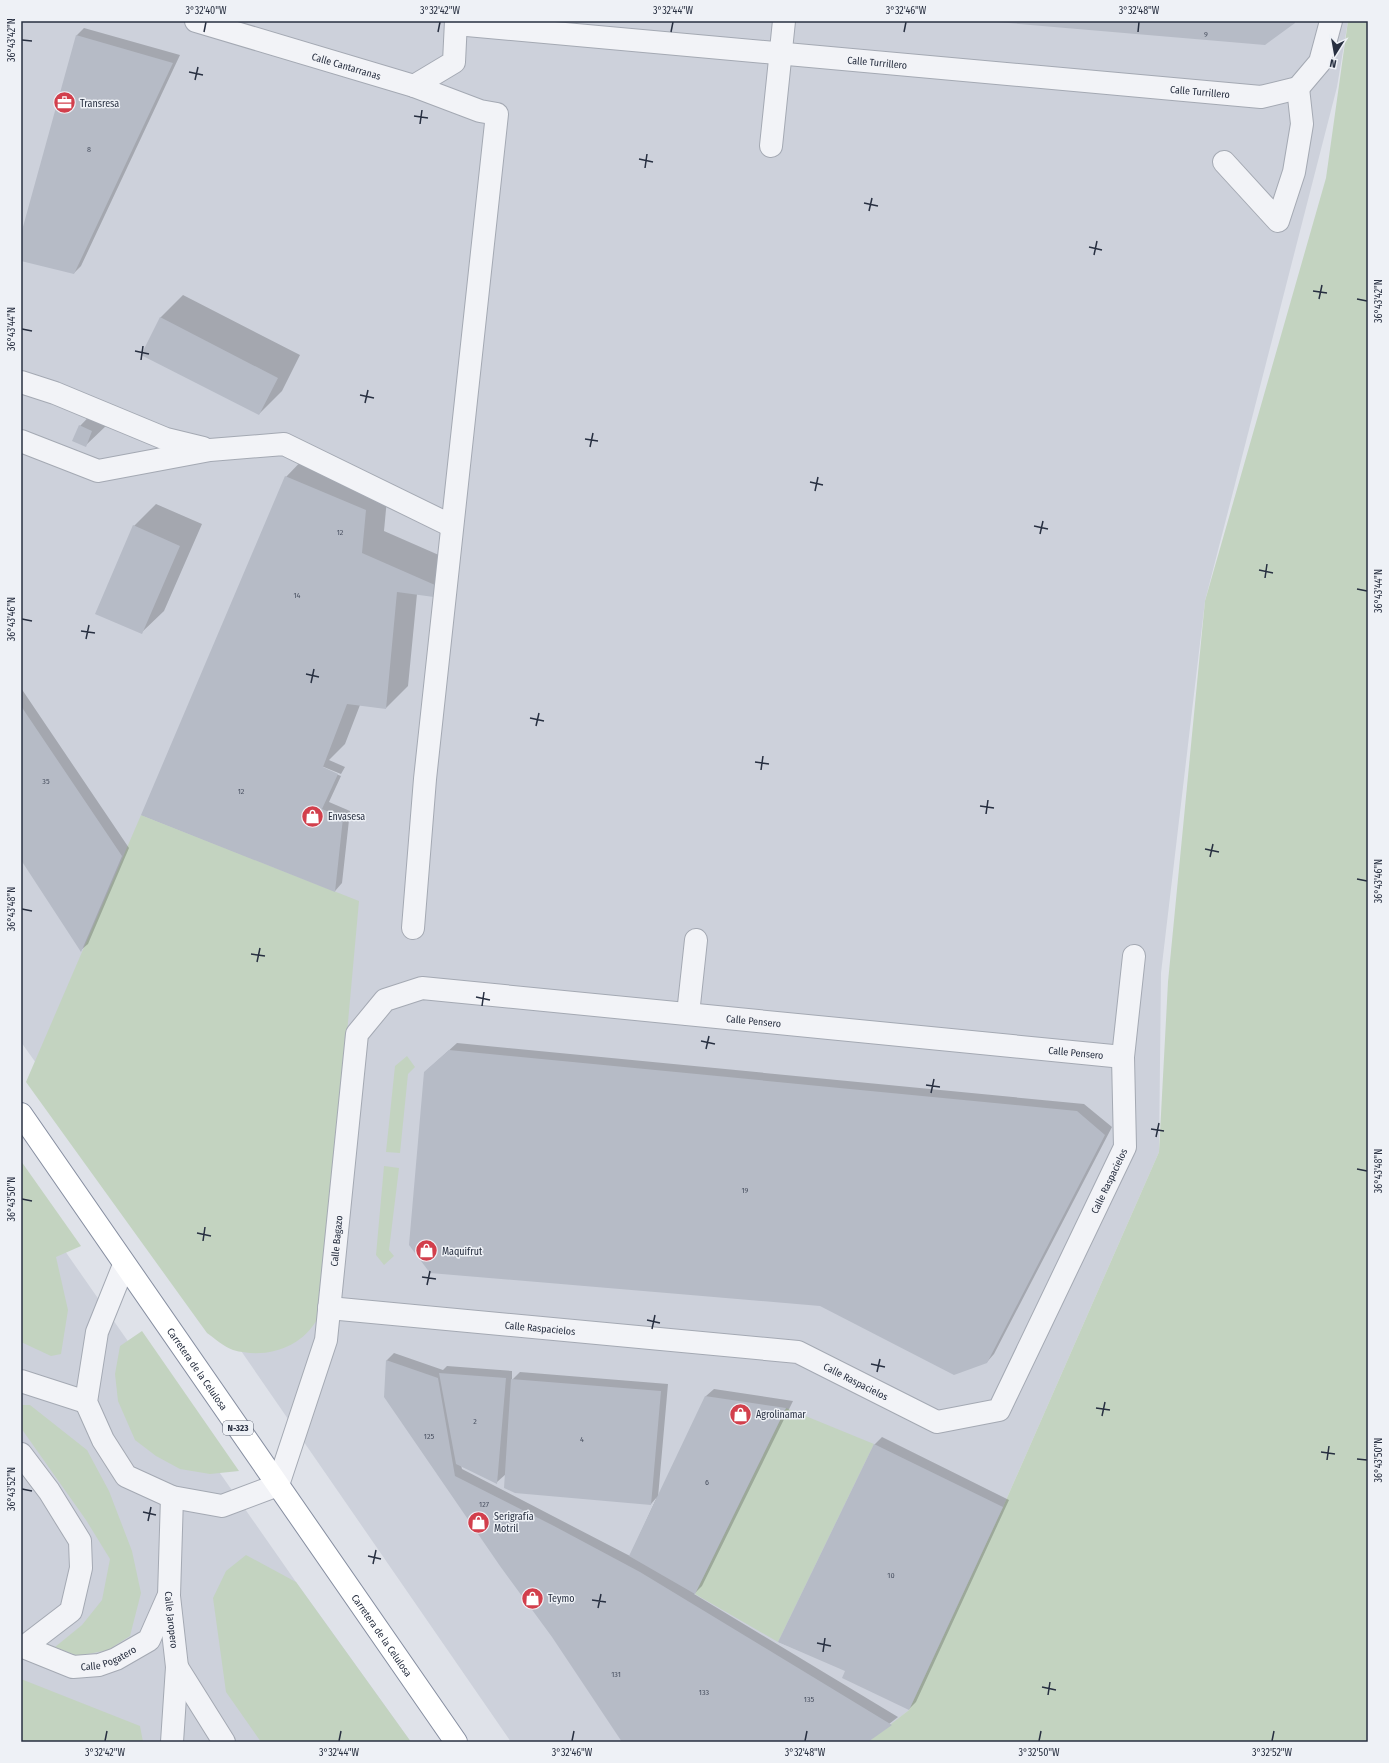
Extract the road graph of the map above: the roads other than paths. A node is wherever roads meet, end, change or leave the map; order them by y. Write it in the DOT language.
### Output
graph roads {
  1 [pos="196,21"];
  2 [pos="784,21"];
  3 [pos="1331,21"];
  4 [pos="456,22"];
  5 [pos="781,54"];
  6 [pos="414,86"];
  7 [pos="1298,88"];
  8 [pos="771,146"];
  9 [pos="1224,162"];
  10 [pos="21,382"];
  11 [pos="21,441"];
  12 [pos="210,450"];
  13 [pos="452,526"];
  14 [pos="413,928"];
  15 [pos="696,940"];
  16 [pos="1134,956"];
  17 [pos="385,1000"];
  18 [pos="688,1014"];
  19 [pos="1123,1057"];
  20 [pos="21,1114"];
  21 [pos="124,1265"];
  22 [pos="329,1308"];
  23 [pos="21,1380"];
  24 [pos="86,1402"];
  25 [pos="21,1454"];
  26 [pos="278,1485"];
  27 [pos="172,1497"];
  28 [pos="169,1596"];
  29 [pos="23,1647"];
  30 [pos="177,1667"];
  31 [pos="172,1742"];
  32 [pos="224,1742"];
  33 [pos="456,1742"];
  1 -- 6 [label="street, Calle Cantarranas"];
  2 -- 5 [label="street"];
  3 -- 7 [label="street"];
  4 -- 5 [label="street, Calle Turrillero"];
  4 -- 6 [label="street"];
  5 -- 7 [label="street, Calle Turrillero"];
  5 -- 8 [label="street"];
  6 -- 13 [label="street, Calle Cantarranas"];
  7 -- 9 [label="street"];
  10 -- 12 [label="street"];
  11 -- 12 [label="street"];
  12 -- 13 [label="street"];
  13 -- 14 [label="street"];
  15 -- 18 [label="street"];
  16 -- 19 [label="street"];
  17 -- 18 [label="street, Calle Pensero"];
  17 -- 22 [label="street, Calle Bagazo"];
  18 -- 19 [label="street, Calle Pensero"];
  19 -- 22 [label="street, Calle Raspacielos"];
  20 -- 21 [label="highway, Carretera de la Celulosa / N-323"];
  21 -- 24 [label="street"];
  21 -- 26 [label="highway, Carretera de la Celulosa / N-323"];
  22 -- 26 [label="street, Calle Bagazo"];
  23 -- 24 [label="street"];
  24 -- 27 [label="street"];
  25 -- 29 [label="street"];
  26 -- 27 [label="street"];
  26 -- 33 [label="highway, Carretera de la Celulosa / N-323"];
  27 -- 28 [label="street, Calle Jaropero"];
  28 -- 29 [label="street, Calle Pogatero"];
  28 -- 30 [label="street, Calle Jaropero"];
  30 -- 31 [label="street, Calle Jaropero"];
  30 -- 32 [label="street"];
}
